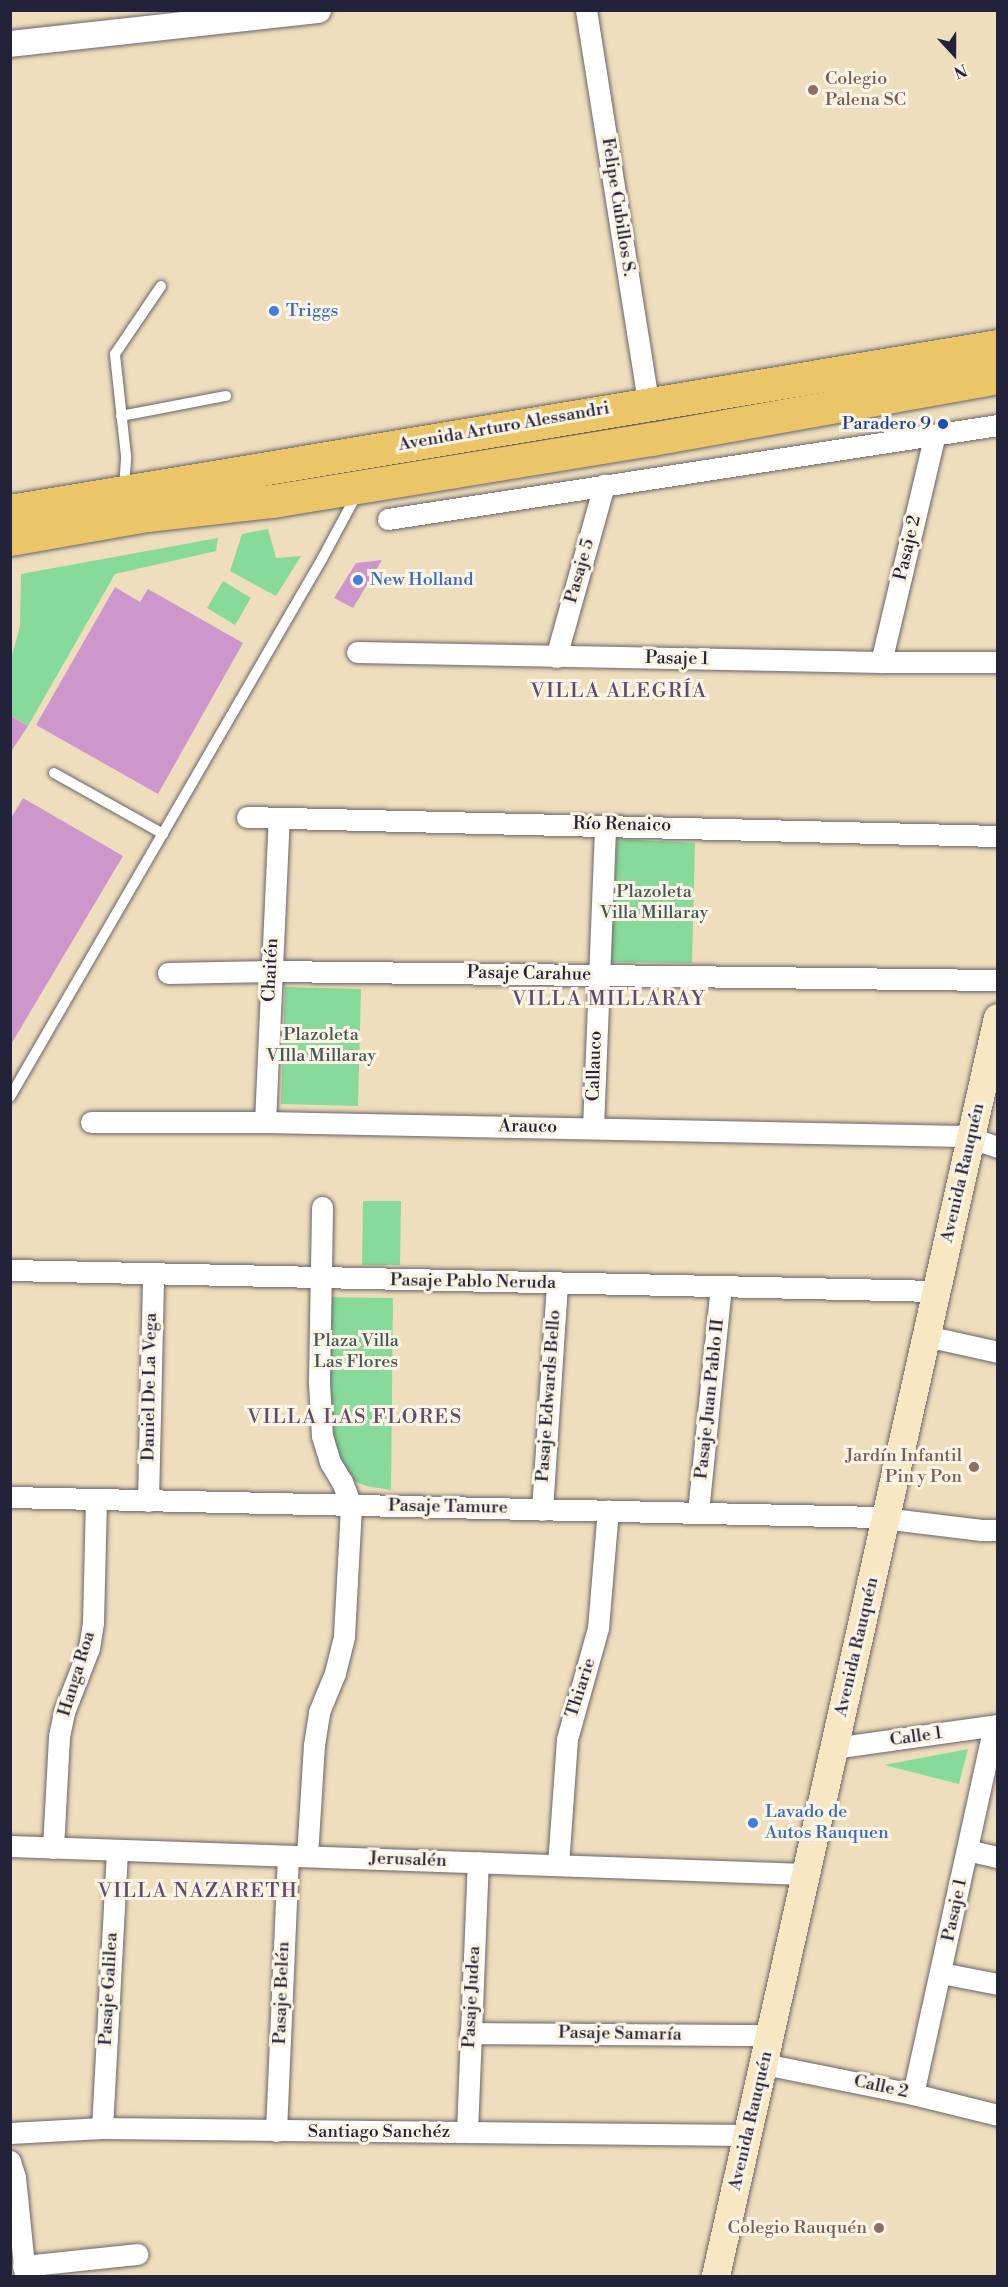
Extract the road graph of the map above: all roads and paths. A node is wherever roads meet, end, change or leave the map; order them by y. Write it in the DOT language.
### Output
graph roads {
  1 [pos="318,10"];
  2 [pos="586,10"];
  3 [pos="10,44"];
  4 [pos="161,286"];
  5 [pos="998,346"];
  6 [pos="998,377"];
  7 [pos="226,396"];
  8 [pos="648,403"];
  9 [pos="122,416"];
  10 [pos="998,425"];
  11 [pos="935,434"];
  12 [pos="369,470"];
  13 [pos="604,485"];
  14 [pos="124,492"];
  15 [pos="10,511"];
  16 [pos="388,519"];
  17 [pos="10,539"];
  18 [pos="357,652"];
  19 [pos="556,657"];
  20 [pos="881,662"];
  21 [pos="998,662"];
  22 [pos="54,772"];
  23 [pos="247,817"];
  24 [pos="279,818"];
  25 [pos="605,825"];
  26 [pos="163,834"];
  27 [pos="998,836"];
  28 [pos="270,971"];
  29 [pos="168,973"];
  30 [pos="598,975"];
  31 [pos="998,980"];
  32 [pos="998,1018"];
  33 [pos="10,1097"];
  34 [pos="91,1122"];
  35 [pos="265,1122"];
  36 [pos="593,1128"];
  37 [pos="968,1136"];
  38 [pos="998,1147"];
  39 [pos="322,1207"];
  40 [pos="10,1270"];
  41 [pos="153,1274"];
  42 [pos="322,1278"];
  43 [pos="557,1283"];
  44 [pos="721,1286"];
  45 [pos="936,1290"];
  46 [pos="926,1336"];
  47 [pos="998,1352"];
  48 [pos="10,1497"];
  49 [pos="96,1500"];
  50 [pos="148,1501"];
  51 [pos="351,1505"];
  52 [pos="542,1510"];
  53 [pos="608,1510"];
  54 [pos="698,1512"];
  55 [pos="886,1518"];
  56 [pos="998,1530"];
  57 [pos="996,1726"];
  58 [pos="834,1748"];
  59 [pos="10,1846"];
  60 [pos="53,1848"];
  61 [pos="117,1850"];
  62 [pos="967,1850"];
  63 [pos="297,1856"];
  64 [pos="998,1857"];
  65 [pos="478,1862"];
  66 [pos="558,1865"];
  67 [pos="806,1874"];
  68 [pos="941,1973"];
  69 [pos="998,1984"];
  70 [pos="470,2033"];
  71 [pos="770,2035"];
  72 [pos="764,2064"];
  73 [pos="913,2094"];
  74 [pos="998,2115"];
  75 [pos="102,2128"];
  76 [pos="276,2131"];
  77 [pos="10,2133"];
  78 [pos="467,2133"];
  79 [pos="748,2135"];
  80 [pos="10,2161"];
  81 [pos="137,2254"];
  82 [pos="24,2271"];
  83 [pos="716,2277"];
  1 -- 3 [label="street"];
  2 -- 8 [label="street, Felipe Cubillos S."];
  4 -- 9 [label="lane"];
  5 -- 8 [label="main road, Avenida Arturo Alessandri"];
  6 -- 12 [label="main road, Avenida Arturo Alessandri"];
  7 -- 9 [label="lane"];
  8 -- 12 [label="main road, Avenida Arturo Alessandri"];
  9 -- 14 [label="lane"];
  10 -- 11 [label="street"];
  11 -- 13 [label="street"];
  11 -- 20 [label="street, Pasaje 2"];
  12 -- 14 [label="main road, Avenida Arturo Alessandri"];
  12 -- 17 [label="main road, Avenida Arturo Alessandri"];
  12 -- 26 [label="lane"];
  13 -- 16 [label="street"];
  13 -- 19 [label="street, Pasaje 5"];
  14 -- 15 [label="main road, Avenida Arturo Alessandri"];
  18 -- 19 [label="street, Pasaje 1"];
  19 -- 20 [label="street, Pasaje 1"];
  20 -- 21 [label="street, Pasaje 1"];
  22 -- 26 [label="lane"];
  23 -- 24 [label="street, Río Renaico"];
  24 -- 25 [label="street, Río Renaico"];
  24 -- 28 [label="street, Chaitén"];
  25 -- 27 [label="street, Río Renaico"];
  25 -- 30 [label="street, Callauco"];
  26 -- 33 [label="lane"];
  28 -- 29 [label="street, Pasaje Carahue"];
  28 -- 30 [label="street, Pasaje Carahue"];
  28 -- 35 [label="street, Chaitén"];
  30 -- 31 [label="street, Pasaje Carahue"];
  30 -- 36 [label="street, Callauco"];
  32 -- 37 [label="main road, Avenida Rauquén"];
  34 -- 35 [label="street, Arauco"];
  35 -- 36 [label="street, Arauco"];
  36 -- 37 [label="street, Arauco"];
  37 -- 38 [label="street, Arauco"];
  37 -- 45 [label="main road, Avenida Rauquén"];
  39 -- 42 [label="street"];
  40 -- 41 [label="street, Pasaje Pablo Neruda"];
  41 -- 42 [label="street, Pasaje Pablo Neruda"];
  41 -- 50 [label="street, Daniel De La Vega"];
  42 -- 43 [label="street, Pasaje Pablo Neruda"];
  42 -- 51 [label="street"];
  43 -- 44 [label="street, Pasaje Pablo Neruda"];
  43 -- 52 [label="street, Pasaje Edwards Bello"];
  44 -- 45 [label="street, Pasaje Pablo Neruda"];
  44 -- 54 [label="street, Pasaje Juan Pablo II"];
  45 -- 46 [label="main road, Avenida Rauquén"];
  46 -- 47 [label="street"];
  46 -- 55 [label="main road, Avenida Rauquén"];
  48 -- 49 [label="street, Pasaje Tamure"];
  49 -- 50 [label="street, Pasaje Tamure"];
  49 -- 60 [label="street, Hanga Roa"];
  50 -- 51 [label="street, Pasaje Tamure"];
  51 -- 52 [label="street, Pasaje Tamure"];
  51 -- 63 [label="street, Pasaje Belén"];
  52 -- 53 [label="street, Pasaje Tamure"];
  53 -- 54 [label="street, Pasaje Tamure"];
  53 -- 66 [label="street, Thiarie"];
  54 -- 55 [label="street, Pasaje Tamure"];
  55 -- 56 [label="street, Pasaje Tamure"];
  55 -- 58 [label="main road, Avenida Rauquén"];
  57 -- 58 [label="street, Calle 1"];
  57 -- 62 [label="street, Pasaje 1"];
  58 -- 67 [label="main road, Avenida Rauquén"];
  59 -- 60 [label="street, Jerusalén"];
  60 -- 61 [label="street, Jerusalén"];
  61 -- 63 [label="street, Jerusalén"];
  61 -- 75 [label="street, Pasaje Galilea"];
  62 -- 64 [label="street"];
  62 -- 68 [label="street, Pasaje 1"];
  63 -- 65 [label="street, Jerusalén"];
  63 -- 76 [label="street, Pasaje Belén"];
  65 -- 66 [label="street, Jerusalén"];
  65 -- 70 [label="street, Pasaje Judea"];
  66 -- 67 [label="street, Jerusalén"];
  67 -- 71 [label="main road, Avenida Rauquén"];
  68 -- 69 [label="street"];
  68 -- 73 [label="street, Pasaje 1"];
  70 -- 71 [label="street, Pasaje Samaría"];
  70 -- 78 [label="street, Pasaje Judea"];
  71 -- 72 [label="main road, Avenida Rauquén"];
  72 -- 73 [label="street, Calle 2"];
  72 -- 79 [label="main road, Avenida Rauquén"];
  73 -- 74 [label="street, Calle 2"];
  75 -- 76 [label="street, Santiago Sanchéz"];
  75 -- 77 [label="street, Santiago Sanchéz"];
  76 -- 78 [label="street, Santiago Sanchéz"];
  78 -- 79 [label="street, Santiago Sanchéz"];
  79 -- 83 [label="main road, Avenida Rauquén"];
  80 -- 82 [label="street"];
  81 -- 82 [label="street"];
}
